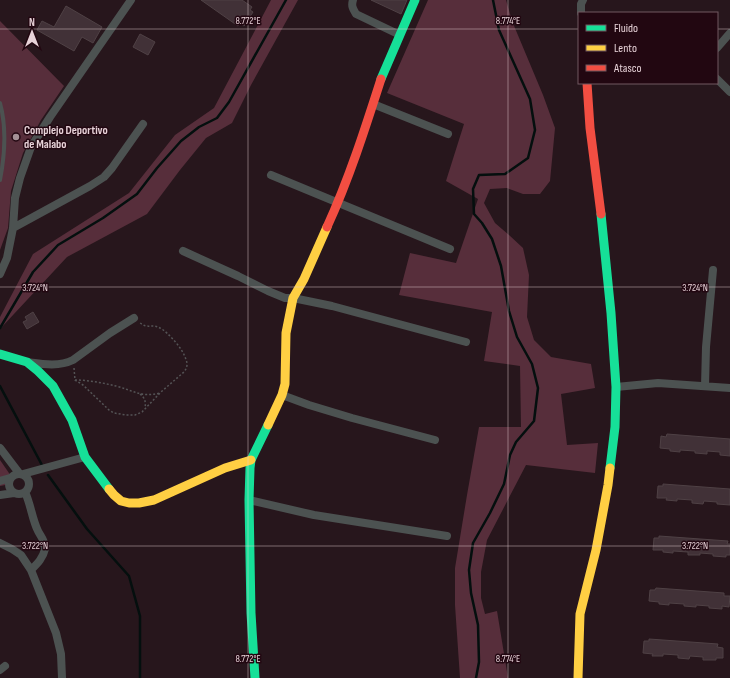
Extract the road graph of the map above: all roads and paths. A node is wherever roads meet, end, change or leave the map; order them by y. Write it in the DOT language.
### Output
graph roads {
  1 [pos="131,0"];
  2 [pos="353,0"];
  3 [pos="415,0"];
  4 [pos="583,0"];
  5 [pos="581,12"];
  6 [pos="730,33"];
  7 [pos="400,35"];
  8 [pos="718,47"];
  9 [pos="718,80"];
  10 [pos="587,84"];
  11 [pos="730,92"];
  12 [pos="0,103"];
  13 [pos="373,104"];
  14 [pos="143,124"];
  15 [pos="448,134"];
  16 [pos="270,175"];
  17 [pos="0,180"];
  18 [pos="339,202"];
  19 [pos="13,228"];
  20 [pos="450,249"];
  21 [pos="183,251"];
  22 [pos="713,270"];
  23 [pos="0,274"];
  24 [pos="293,298"];
  25 [pos="134,318"];
  26 [pos="466,342"];
  27 [pos="0,354"];
  28 [pos="73,360"];
  29 [pos="27,362"];
  30 [pos="75,380"];
  31 [pos="705,386"];
  32 [pos="616,387"];
  33 [pos="730,388"];
  34 [pos="161,392"];
  35 [pos="140,394"];
  36 [pos="282,395"];
  37 [pos="145,409"];
  38 [pos="435,440"];
  39 [pos="0,448"];
  40 [pos="85,457"];
  41 [pos="251,460"];
  42 [pos="21,474"];
  43 [pos="10,478"];
  44 [pos="0,481"];
  45 [pos="26,492"];
  46 [pos="14,493"];
  47 [pos="0,495"];
  48 [pos="249,500"];
  49 [pos="447,536"];
  50 [pos="0,543"];
  51 [pos="31,570"];
  52 [pos="62,678"];
  53 [pos="255,678"];
  54 [pos="578,678"];
  1 -- 19 [label="street"];
  2 -- 7 [label="street"];
  3 -- 7 [label="street"];
  4 -- 5 [label="street"];
  6 -- 8 [label="street"];
  7 -- 13 [label="street"];
  9 -- 11 [label="street"];
  10 -- 32 [label="street"];
  12 -- 17 [label="lane"];
  13 -- 15 [label="street"];
  13 -- 18 [label="street"];
  14 -- 19 [label="street"];
  16 -- 18 [label="street"];
  18 -- 20 [label="street"];
  18 -- 24 [label="street"];
  19 -- 23 [label="street"];
  21 -- 24 [label="street"];
  22 -- 31 [label="street"];
  24 -- 26 [label="street"];
  24 -- 36 [label="street"];
  25 -- 28 [label="street"];
  25 -- 34 [label="path"];
  27 -- 29 [label="street"];
  28 -- 29 [label="street"];
  28 -- 30 [label="path"];
  29 -- 40 [label="street"];
  30 -- 35 [label="path"];
  30 -- 37 [label="path"];
  31 -- 32 [label="street"];
  31 -- 33 [label="street"];
  32 -- 54 [label="street"];
  34 -- 35 [label="path"];
  34 -- 37 [label="path"];
  35 -- 37 [label="path"];
  36 -- 38 [label="street"];
  36 -- 41 [label="street"];
  39 -- 42 [label="street"];
  40 -- 41 [label="street"];
  40 -- 42 [label="street"];
  41 -- 48 [label="street"];
  42 -- 43 [label="street"];
  42 -- 45 [label="street"];
  43 -- 44 [label="street"];
  43 -- 46 [label="street"];
  45 -- 46 [label="street"];
  45 -- 51 [label="street"];
  46 -- 47 [label="street"];
  48 -- 49 [label="street"];
  48 -- 53 [label="street"];
  50 -- 51 [label="street"];
  51 -- 52 [label="street"];
}
